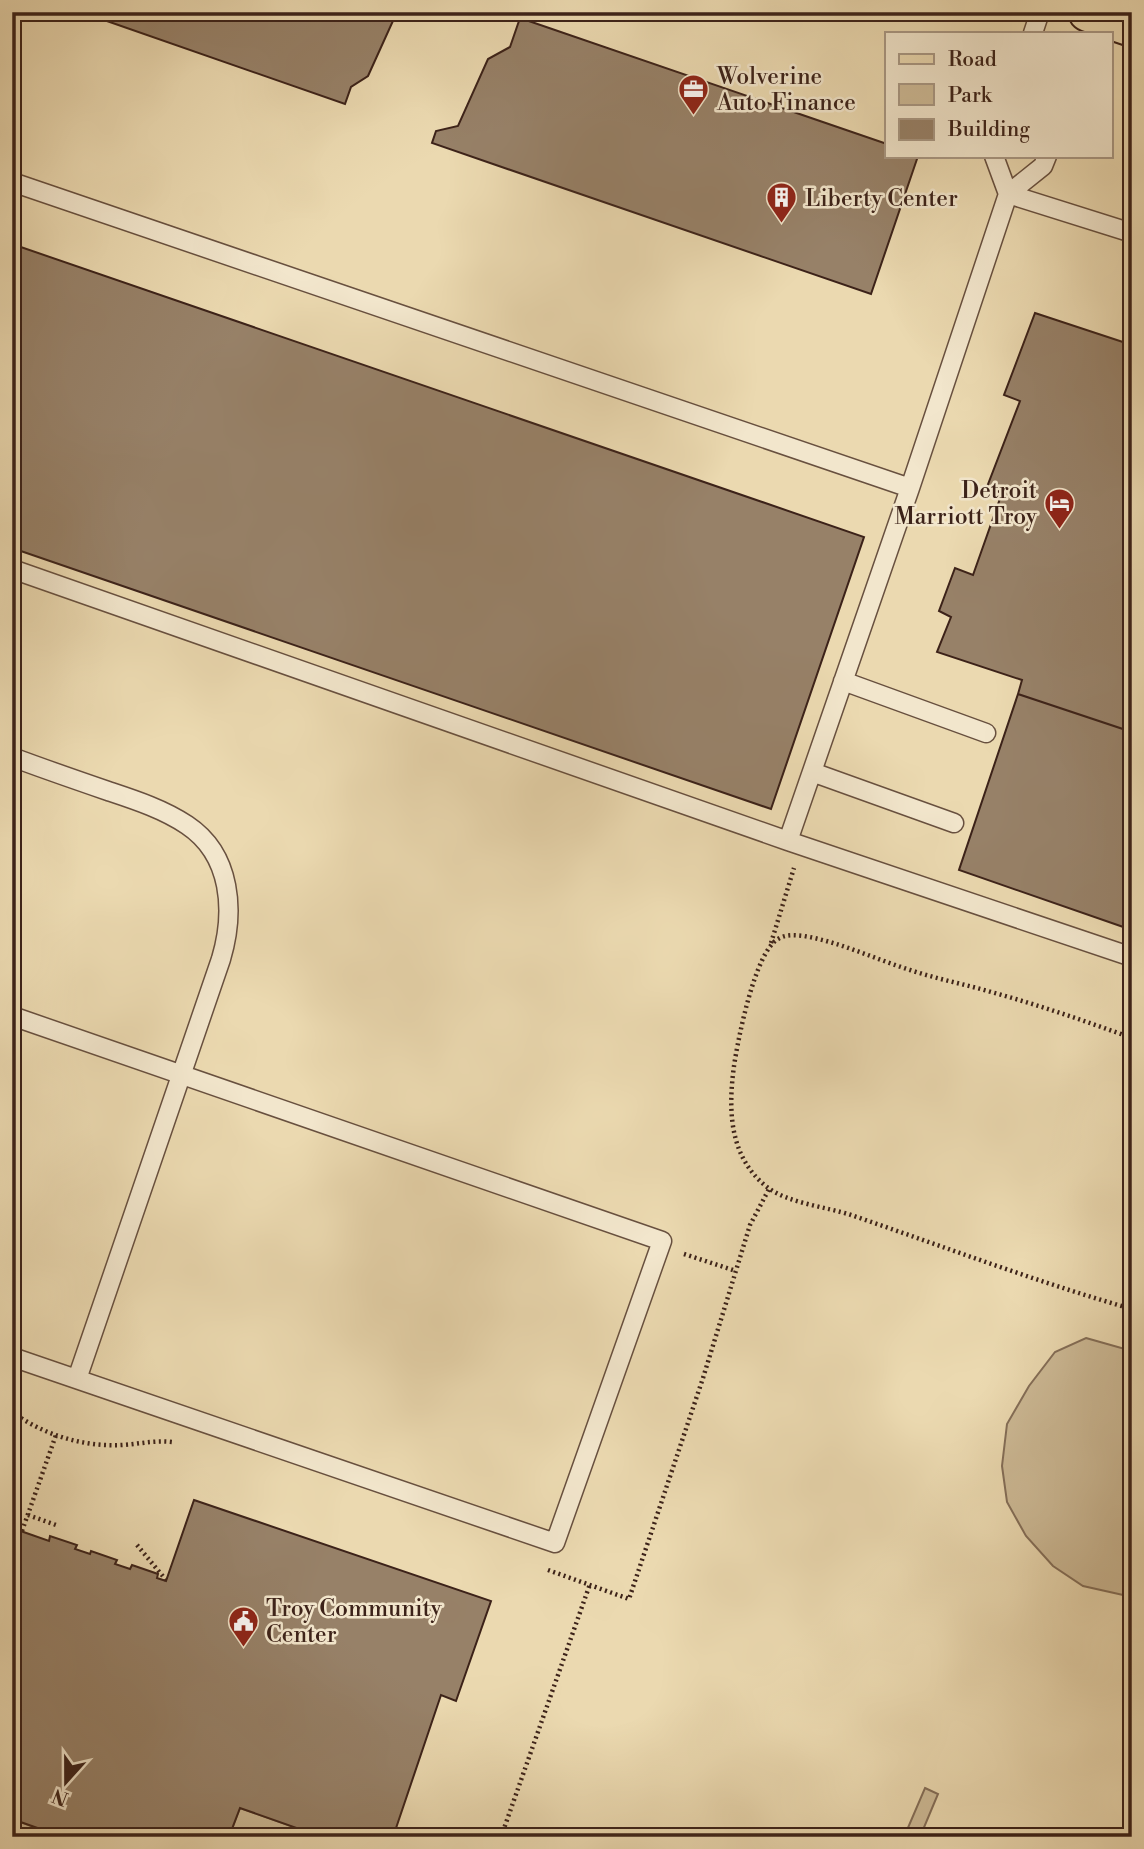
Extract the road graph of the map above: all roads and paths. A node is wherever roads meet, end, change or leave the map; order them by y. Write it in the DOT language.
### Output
graph roads {
  1 [pos="1041,12"];
  2 [pos="1092,20"];
  3 [pos="1132,27"];
  4 [pos="1033,32"];
  5 [pos="995,158"];
  6 [pos="1046,158"];
  7 [pos="12,182"];
  8 [pos="1008,194"];
  9 [pos="1132,233"];
  10 [pos="910,488"];
  11 [pos="12,569"];
  12 [pos="843,681"];
  13 [pos="986,733"];
  14 [pos="12,757"];
  15 [pos="812,772"];
  16 [pos="954,823"];
  17 [pos="795,843"];
  18 [pos="771,944"];
  19 [pos="1132,957"];
  20 [pos="12,1016"];
  21 [pos="1132,1038"];
  22 [pos="182,1074"];
  23 [pos="769,1189"];
  24 [pos="662,1241"];
  25 [pos="736,1271"];
  26 [pos="1132,1309"];
  27 [pos="12,1357"];
  28 [pos="76,1379"];
  29 [pos="12,1412"];
  30 [pos="55,1435"];
  31 [pos="185,1446"];
  32 [pos="28,1515"];
  33 [pos="56,1525"];
  34 [pos="22,1531"];
  35 [pos="137,1545"];
  36 [pos="537,1567"];
  37 [pos="166,1580"];
  38 [pos="590,1584"];
  39 [pos="501,1837"];
  1 -- 4 [label="lane"];
  2 -- 3 [label="main road"];
  5 -- 8 [label="lane"];
  6 -- 8 [label="lane"];
  7 -- 10 [label="lane"];
  8 -- 9 [label="lane"];
  8 -- 10 [label="lane"];
  10 -- 12 [label="lane"];
  11 -- 17 [label="lane"];
  12 -- 13 [label="lane"];
  12 -- 15 [label="lane"];
  14 -- 22 [label="lane"];
  15 -- 16 [label="lane"];
  15 -- 17 [label="lane"];
  17 -- 18 [label="path"];
  17 -- 19 [label="lane"];
  18 -- 21 [label="path"];
  18 -- 23 [label="path"];
  20 -- 22 [label="lane"];
  22 -- 24 [label="lane"];
  22 -- 28 [label="lane"];
  23 -- 25 [label="path"];
  23 -- 26 [label="path"];
  24 -- 25 [label="path"];
  24 -- 28 [label="lane"];
  25 -- 38 [label="path"];
  27 -- 28 [label="lane"];
  29 -- 30 [label="path"];
  30 -- 31 [label="path"];
  30 -- 32 [label="path"];
  32 -- 33 [label="path"];
  32 -- 34 [label="path"];
  35 -- 37 [label="path"];
  36 -- 38 [label="path"];
  38 -- 39 [label="path"];
}
